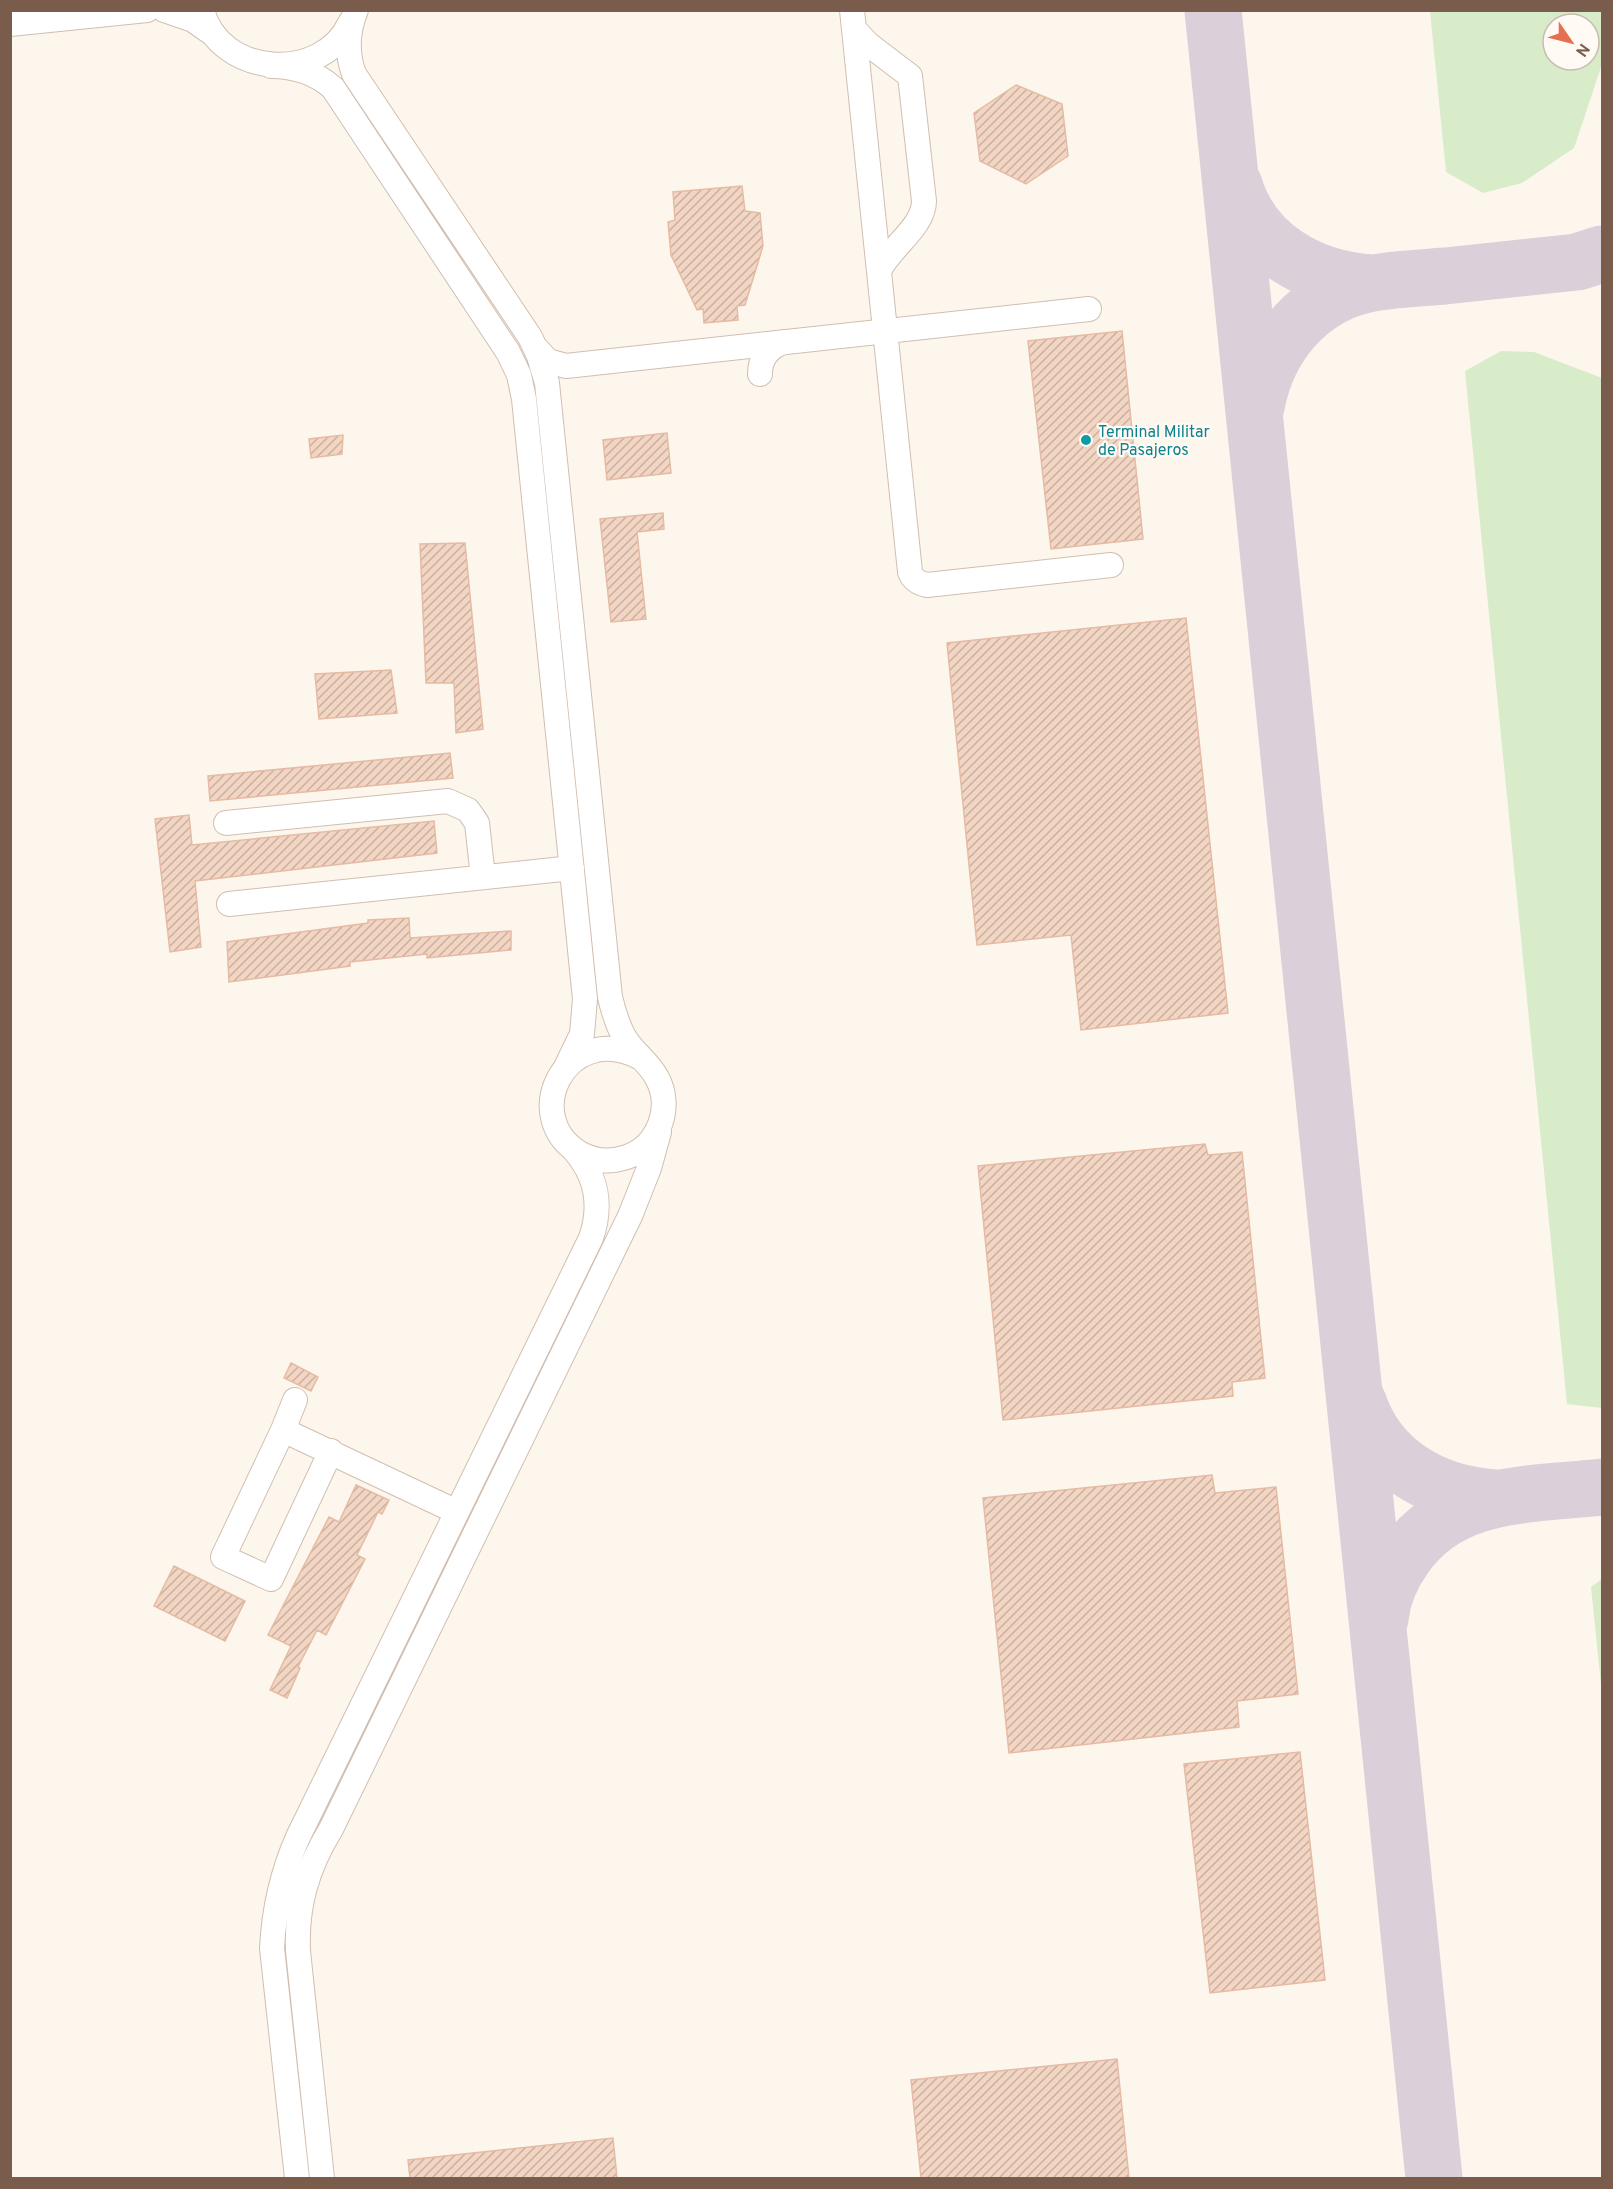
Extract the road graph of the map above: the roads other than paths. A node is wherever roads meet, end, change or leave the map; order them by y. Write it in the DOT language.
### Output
graph roads {
  1 [pos="147,10"];
  2 [pos="164,10"];
  3 [pos="202,10"];
  4 [pos="356,10"];
  5 [pos="853,20"];
  6 [pos="10,24"];
  7 [pos="214,35"];
  8 [pos="882,54"];
  9 [pos="272,66"];
  10 [pos="858,67"];
  11 [pos="875,229"];
  12 [pos="900,241"];
  13 [pos="879,271"];
  14 [pos="1089,309"];
  15 [pos="885,332"];
  16 [pos="535,346"];
  17 [pos="566,366"];
  18 [pos="549,397"];
  19 [pos="552,427"];
  20 [pos="527,428"];
  21 [pos="1111,565"];
  22 [pos="226,823"];
  23 [pos="572,868"];
  24 [pos="483,877"];
  25 [pos="229,904"];
  26 [pos="639,1057"];
  27 [pos="565,1068"];
  28 [pos="662,1121"];
  29 [pos="574,1150"];
  30 [pos="295,1400"];
  31 [pos="283,1430"];
  32 [pos="331,1451"];
  33 [pos="457,1512"];
  34 [pos="297,2178"];
  35 [pos="322,2178"];
  1 -- 6 [label="street"];
  2 -- 7 [label="street"];
  3 -- 7 [label="street"];
  4 -- 9 [label="street"];
  4 -- 16 [label="street"];
  5 -- 8 [label="street"];
  5 -- 10 [label="street"];
  7 -- 9 [label="street"];
  8 -- 10 [label="street"];
  8 -- 12 [label="street"];
  9 -- 20 [label="street"];
  10 -- 11 [label="street"];
  11 -- 12 [label="street"];
  11 -- 13 [label="street"];
  12 -- 13 [label="street"];
  13 -- 15 [label="street"];
  14 -- 15 [label="street"];
  15 -- 17 [label="street"];
  15 -- 21 [label="street"];
  16 -- 17 [label="street"];
  16 -- 18 [label="street"];
  17 -- 18 [label="street"];
  18 -- 19 [label="street"];
  19 -- 20 [label="street"];
  19 -- 26 [label="street"];
  20 -- 23 [label="street"];
  22 -- 24 [label="street"];
  23 -- 24 [label="street"];
  23 -- 27 [label="street"];
  24 -- 25 [label="street"];
  26 -- 27 [label="street"];
  26 -- 28 [label="street"];
  27 -- 29 [label="street"];
  28 -- 29 [label="street"];
  28 -- 35 [label="street"];
  29 -- 33 [label="street"];
  30 -- 31 [label="street"];
  31 -- 32 [label="street"];
  31 -- 32 [label="street"];
  32 -- 33 [label="street"];
  33 -- 34 [label="street"];
}
